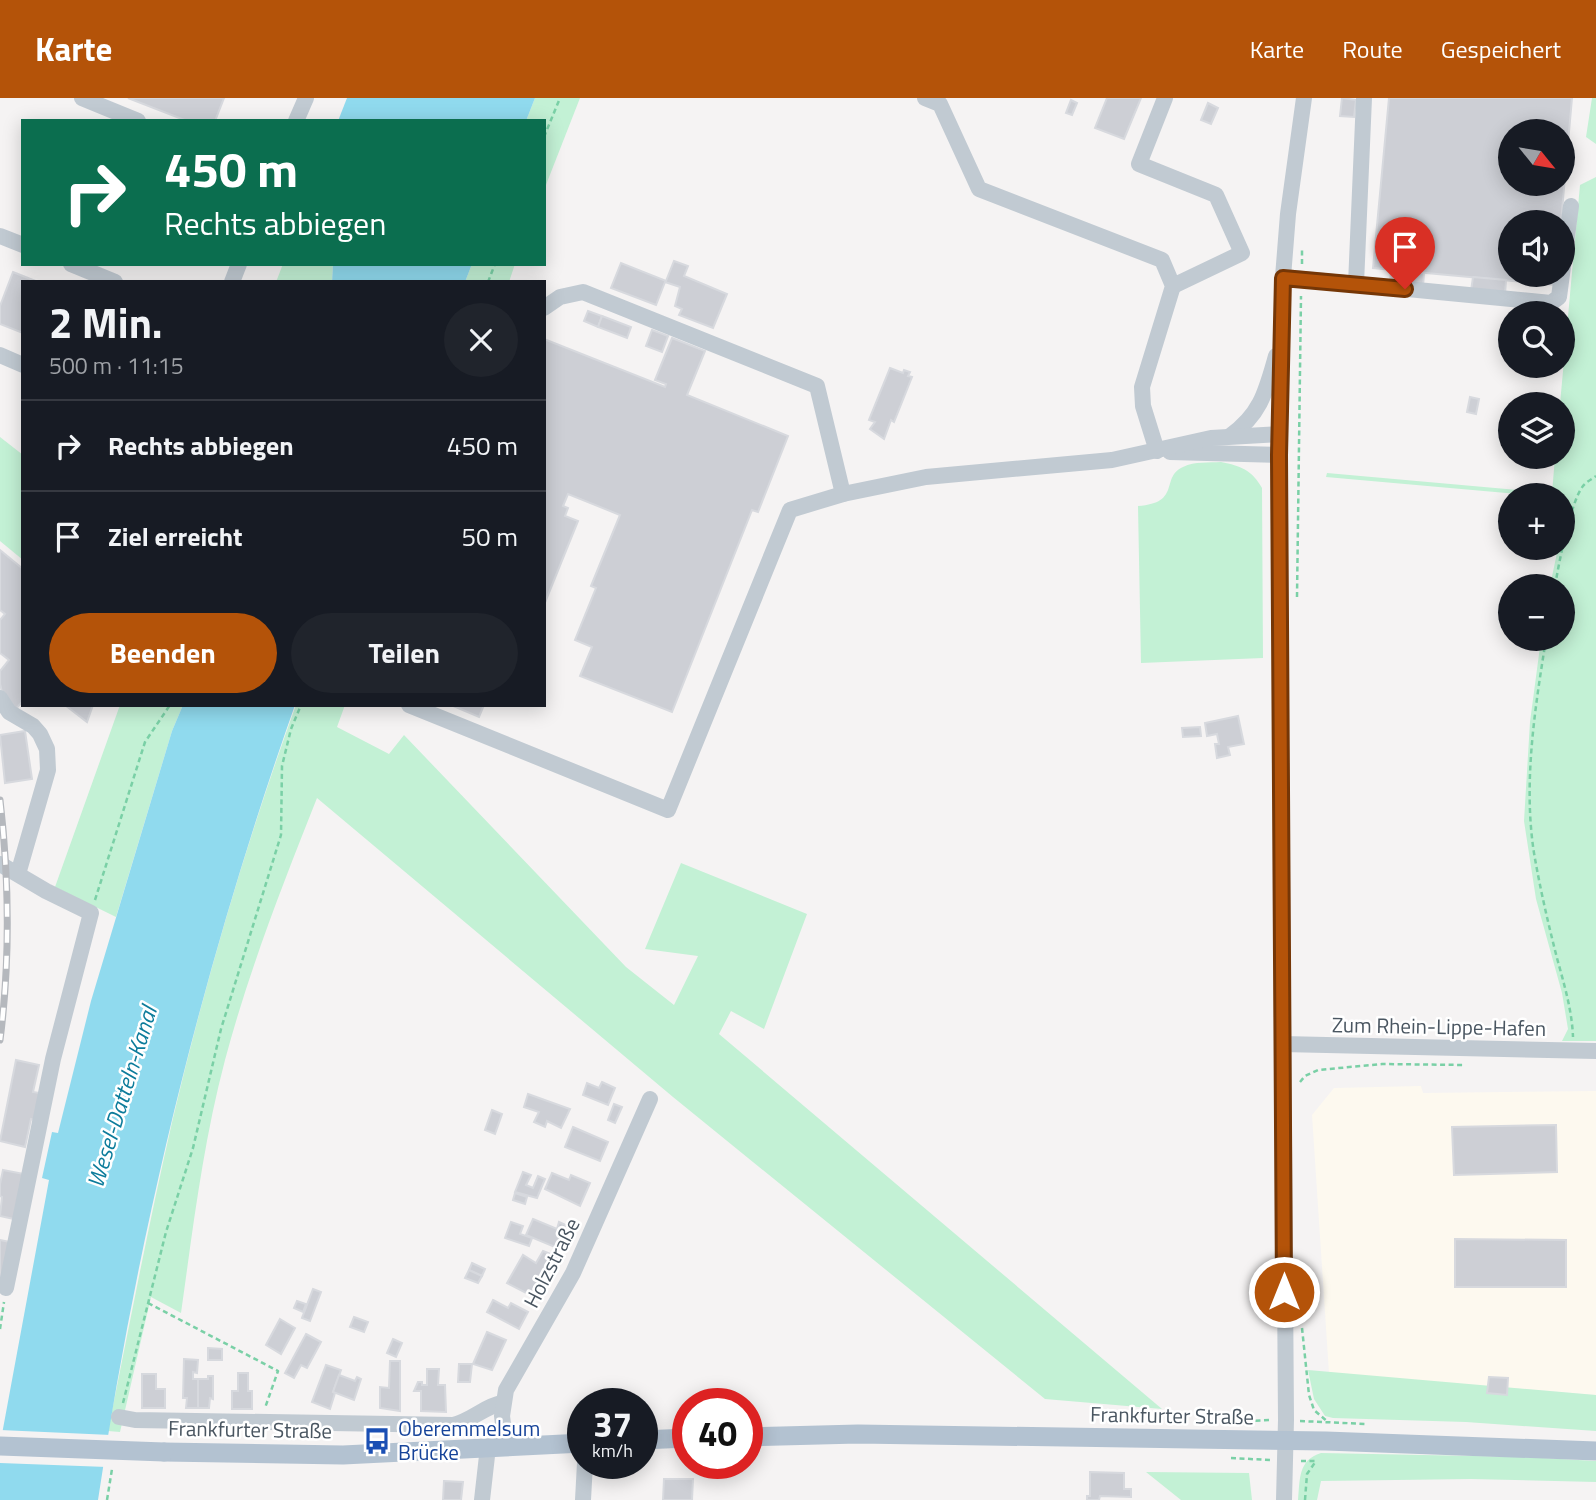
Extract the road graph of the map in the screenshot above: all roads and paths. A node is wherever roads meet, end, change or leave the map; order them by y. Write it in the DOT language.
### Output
graph roads {
  1 [pos="82,98"];
  2 [pos="306,98"];
  3 [pos="560,98"];
  4 [pos="925,98"];
  5 [pos="1165,98"];
  6 [pos="1304,98"];
  7 [pos="1364,98"];
  8 [pos="133,119"];
  9 [pos="297,119"];
  10 [pos="546,132"];
  11 [pos="1571,206"];
  12 [pos="0,236"];
  13 [pos="1302,242"];
  14 [pos="21,244"];
  15 [pos="76,266"];
  16 [pos="1283,278"];
  17 [pos="110,280"];
  18 [pos="1301,280"];
  19 [pos="1356,284"];
  20 [pos="1173,286"];
  21 [pos="546,306"];
  22 [pos="1282,334"];
  23 [pos="0,355"];
  24 [pos="21,364"];
  25 [pos="1279,434"];
  26 [pos="1230,436"];
  27 [pos="1157,451"];
  28 [pos="1279,455"];
  29 [pos="1596,476"];
  30 [pos="844,494"];
  31 [pos="1558,574"];
  32 [pos="1297,600"];
  33 [pos="1544,651"];
  34 [pos="0,698"];
  35 [pos="169,707"];
  36 [pos="299,707"];
  37 [pos="414,707"];
  38 [pos="0,864"];
  39 [pos="18,874"];
  40 [pos="91,913"];
  41 [pos="1572,1021"];
  42 [pos="1282,1044"];
  43 [pos="1596,1051"];
  44 [pos="1464,1065"];
  45 [pos="1297,1085"];
  46 [pos="650,1100"];
  47 [pos="6,1288"];
  48 [pos="148,1303"];
  49 [pos="0,1329"];
  50 [pos="502,1403"];
  51 [pos="119,1418"];
  52 [pos="260,1423"];
  53 [pos="763,1437"];
  54 [pos="1285,1441"];
  55 [pos="567,1444"];
  56 [pos="0,1446"];
  57 [pos="497,1447"];
  58 [pos="1596,1451"];
  59 [pos="1315,1461"];
  60 [pos="584,1479"];
  61 [pos="482,1500"];
  62 [pos="583,1500"];
  63 [pos="1284,1500"];
  64 [pos="1305,1500"];
  1 -- 8 [label="street"];
  2 -- 9 [label="street"];
  3 -- 10 [label="path"];
  4 -- 20 [label="street"];
  5 -- 20 [label="street"];
  6 -- 16 [label="street"];
  7 -- 19 [label="street"];
  11 -- 19 [label="street"];
  12 -- 14 [label="street"];
  13 -- 18 [label="path"];
  15 -- 17 [label="street"];
  16 -- 18 [label="street"];
  16 -- 22 [label="street"];
  18 -- 19 [label="street"];
  18 -- 32 [label="path"];
  20 -- 27 [label="street"];
  21 -- 30 [label="street"];
  22 -- 25 [label="street"];
  22 -- 26 [label="street"];
  23 -- 24 [label="street"];
  25 -- 26 [label="street"];
  25 -- 28 [label="street"];
  26 -- 27 [label="street"];
  27 -- 28 [label="street"];
  27 -- 30 [label="street"];
  28 -- 42 [label="street"];
  29 -- 31 [label="path"];
  30 -- 37 [label="street"];
  33 -- 41 [label="path"];
  34 -- 39 [label="street"];
  35 -- 40 [label="path"];
  36 -- 48 [label="path"];
  38 -- 39 [label="street"];
  39 -- 40 [label="street"];
  40 -- 47 [label="street"];
  42 -- 43 [label="street, Zum Rhein-Lippe-Hafen"];
  42 -- 54 [label="street"];
  44 -- 45 [label="path"];
  46 -- 50 [label="street, Holzstraße"];
  47 -- 49 [label="path"];
  48 -- 51 [label="path"];
  48 -- 52 [label="path"];
  50 -- 52 [label="street, Frankfurter Straße"];
  50 -- 57 [label="street"];
  51 -- 52 [label="street, Frankfurter Straße"];
  53 -- 54 [label="main road, Frankfurter Straße"];
  54 -- 58 [label="main road, Frankfurter Straße"];
  54 -- 63 [label="street"];
  55 -- 57 [label="main road, Frankfurter Straße"];
  56 -- 57 [label="main road, Frankfurter Straße, bridge"];
  57 -- 61 [label="street"];
  59 -- 64 [label="path"];
  60 -- 62 [label="street"];
}
